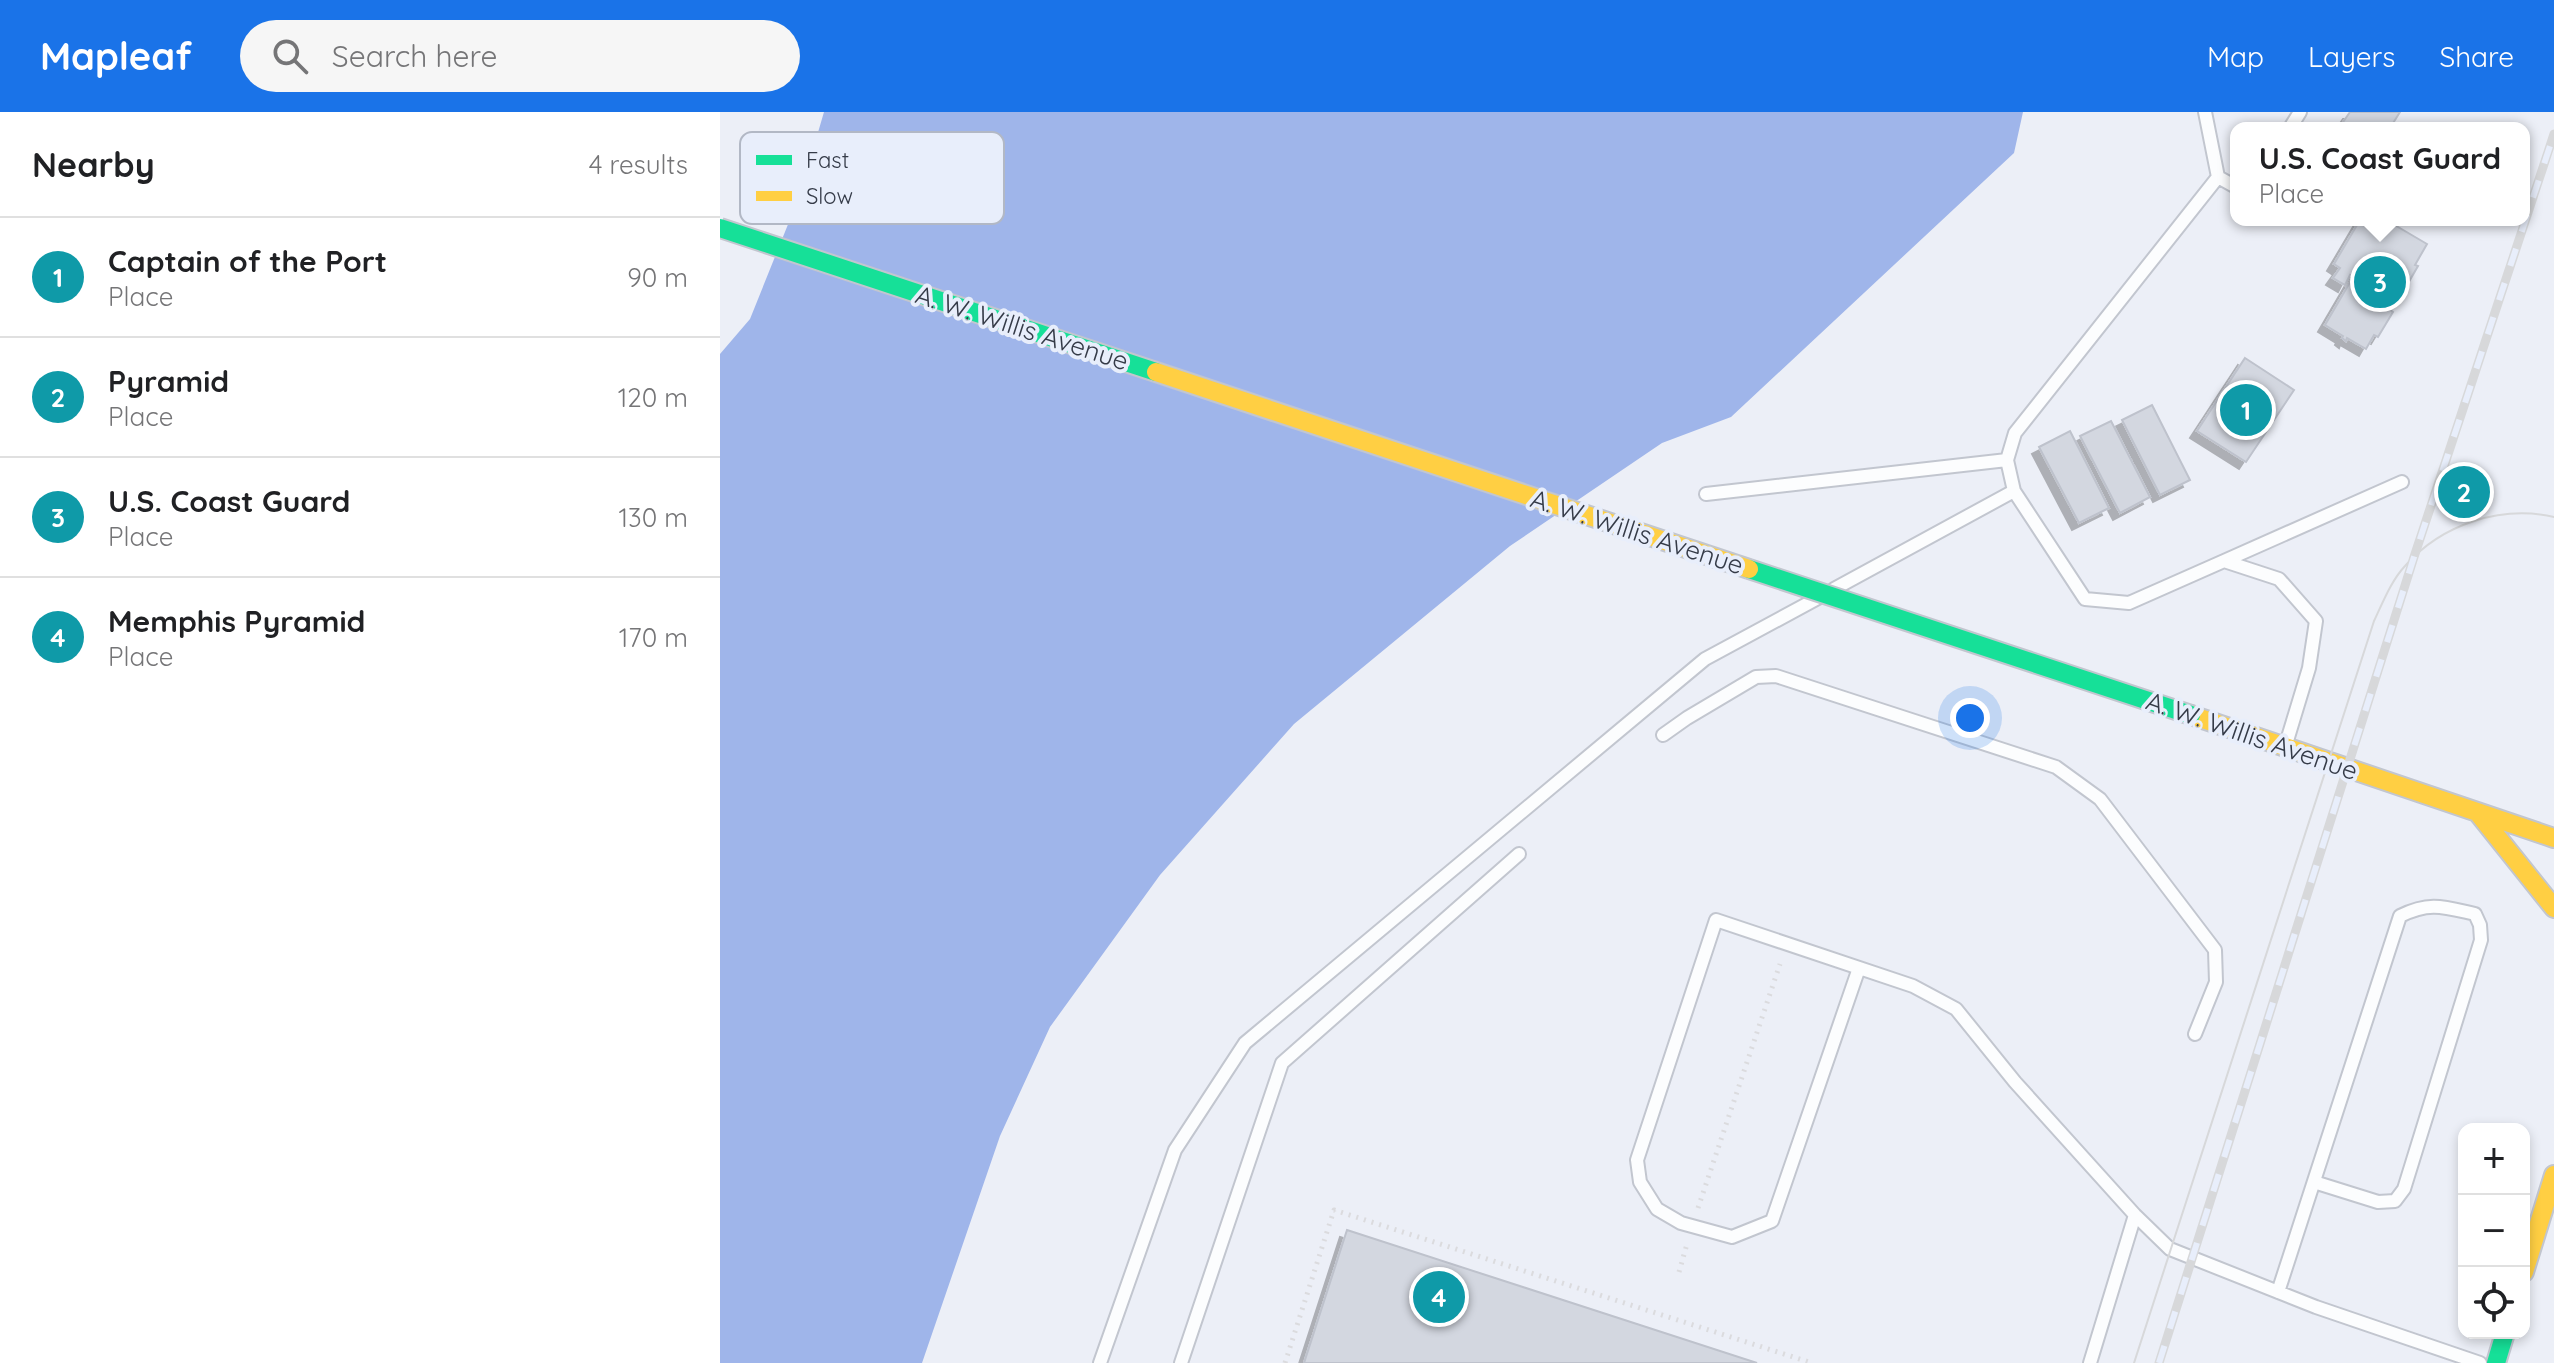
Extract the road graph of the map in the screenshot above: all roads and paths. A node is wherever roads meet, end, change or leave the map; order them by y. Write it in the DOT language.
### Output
graph roads {
  1 [pos="2205,112"];
  2 [pos="2218,177"];
  3 [pos="2230,184"];
  4 [pos="720,228"];
  5 [pos="2007,460"];
  6 [pos="2402,482"];
  7 [pos="2014,491"];
  8 [pos="1706,494"];
  9 [pos="2224,561"];
  10 [pos="1663,735"];
  11 [pos="2285,747"];
  12 [pos="2478,813"];
  13 [pos="2554,838"];
  14 [pos="1519,854"];
  15 [pos="2554,908"];
  16 [pos="1787,944"];
  17 [pos="1859,968"];
  18 [pos="2195,1034"];
  19 [pos="2554,1175"];
  20 [pos="2314,1182"];
  21 [pos="2135,1215"];
  22 [pos="1691,1226"];
  23 [pos="2526,1267"];
  24 [pos="1679,1272"];
  25 [pos="2278,1292"];
  26 [pos="2503,1339"];
  27 [pos="1100,1363"];
  28 [pos="1181,1363"];
  29 [pos="1285,1363"];
  30 [pos="1812,1363"];
  31 [pos="2090,1363"];
  32 [pos="2480,1363"];
  33 [pos="2496,1363"];
  1 -- 2 [label="lane"];
  2 -- 3 [label="lane"];
  2 -- 5 [label="lane"];
  4 -- 11 [label="main road, A. W. Willis Avenue, bridge"];
  5 -- 7 [label="lane"];
  5 -- 8 [label="lane"];
  6 -- 9 [label="lane"];
  7 -- 9 [label="lane"];
  7 -- 27 [label="lane"];
  9 -- 11 [label="lane"];
  10 -- 18 [label="lane"];
  11 -- 12 [label="main road, A. W. Willis Avenue"];
  12 -- 13 [label="main road, A. W. Willis Avenue"];
  12 -- 15 [label="main road"];
  14 -- 28 [label="lane"];
  16 -- 17 [label="lane"];
  16 -- 22 [label="path"];
  16 -- 22 [label="lane"];
  17 -- 21 [label="lane"];
  17 -- 22 [label="lane"];
  19 -- 23 [label="main road"];
  20 -- 20 [label="lane"];
  20 -- 25 [label="lane"];
  21 -- 25 [label="lane"];
  21 -- 31 [label="lane"];
  22 -- 24 [label="path"];
  25 -- 32 [label="lane"];
  26 -- 33 [label="main road"];
  29 -- 30 [label="path"];
}
